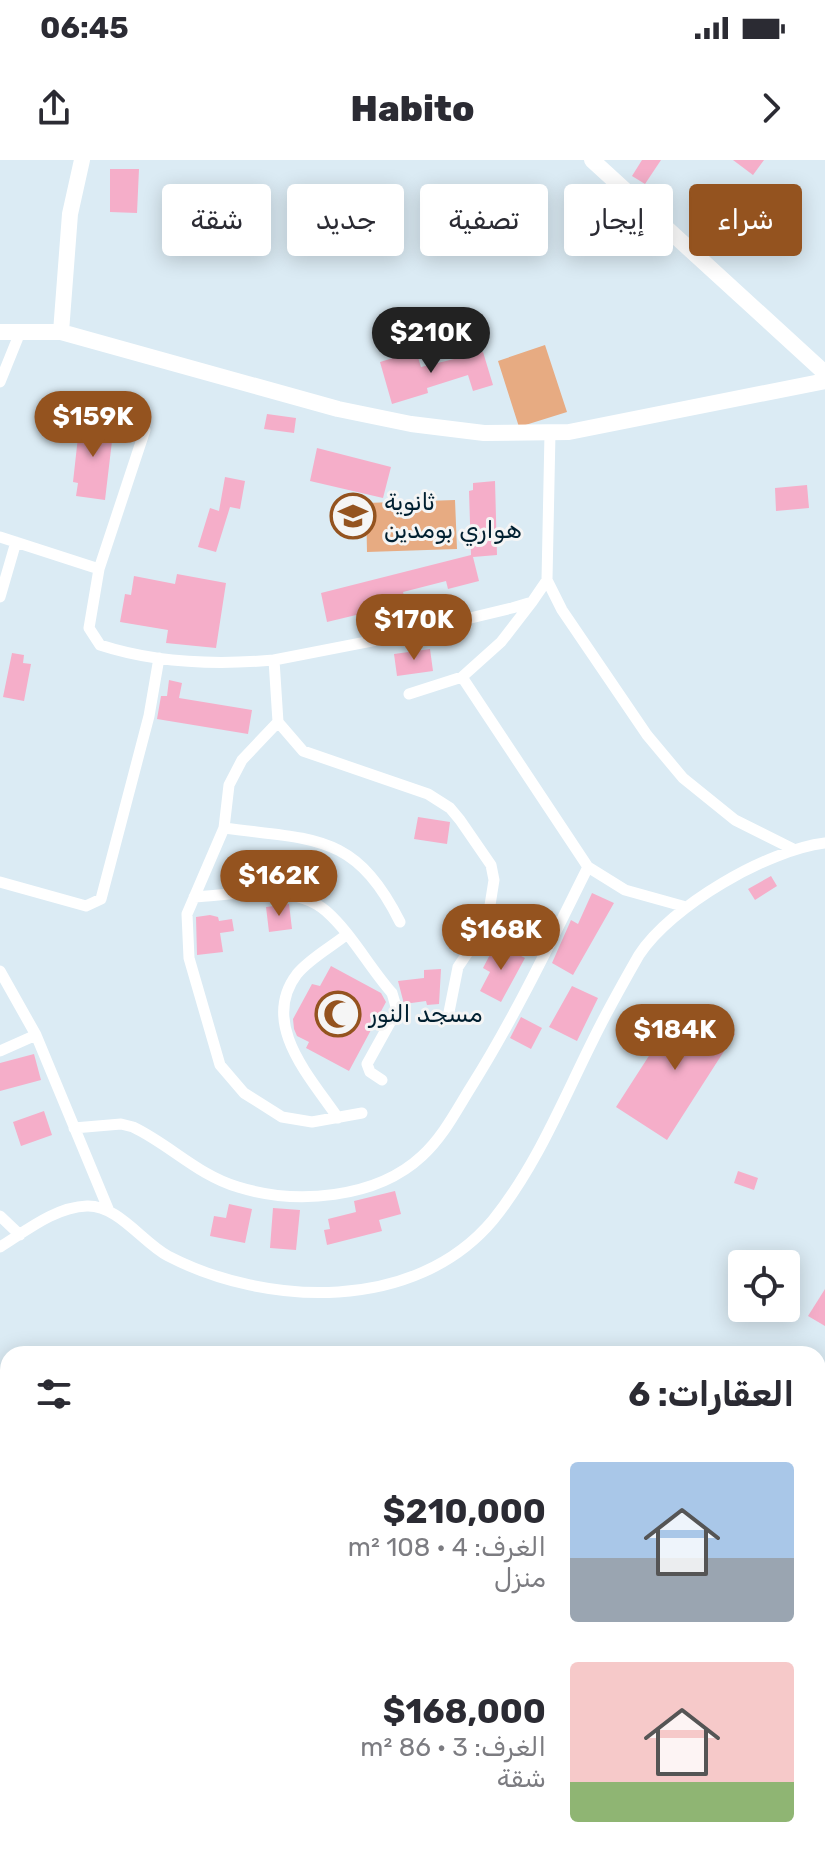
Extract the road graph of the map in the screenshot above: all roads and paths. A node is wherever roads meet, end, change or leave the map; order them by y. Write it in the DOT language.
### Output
graph roads {
  1 [pos="82,160"];
  2 [pos="592,160"];
  3 [pos="21,330"];
  4 [pos="0,332"];
  5 [pos="61,332"];
  6 [pos="825,373"];
  7 [pos="825,381"];
  8 [pos="0,382"];
  9 [pos="145,430"];
  10 [pos="550,433"];
  11 [pos="0,537"];
  12 [pos="16,542"];
  13 [pos="99,569"];
  14 [pos="547,580"];
  15 [pos="0,597"];
  16 [pos="532,602"];
  17 [pos="159,658"];
  18 [pos="274,660"];
  19 [pos="462,677"];
  20 [pos="409,694"];
  21 [pos="278,722"];
  22 [pos="224,828"];
  23 [pos="825,843"];
  24 [pos="793,849"];
  25 [pos="588,867"];
  26 [pos="0,882"];
  27 [pos="194,897"];
  28 [pos="686,907"];
  29 [pos="400,922"];
  30 [pos="487,924"];
  31 [pos="346,935"];
  32 [pos="553,936"];
  33 [pos="0,971"];
  34 [pos="449,1012"];
  35 [pos="36,1035"];
  36 [pos="0,1051"];
  37 [pos="382,1080"];
  38 [pos="362,1113"];
  39 [pos="338,1118"];
  40 [pos="74,1128"];
  41 [pos="109,1211"];
  42 [pos="0,1216"];
  43 [pos="20,1235"];
  44 [pos="0,1247"];
  1 -- 5 [label="street"];
  2 -- 6 [label="street"];
  3 -- 4 [label="street"];
  3 -- 5 [label="street"];
  3 -- 8 [label="street"];
  5 -- 10 [label="street"];
  7 -- 10 [label="street"];
  9 -- 13 [label="street"];
  10 -- 14 [label="street"];
  11 -- 12 [label="street"];
  12 -- 13 [label="street"];
  12 -- 15 [label="street"];
  13 -- 17 [label="street"];
  14 -- 16 [label="street"];
  14 -- 24 [label="street"];
  16 -- 18 [label="street"];
  16 -- 19 [label="street"];
  17 -- 18 [label="street"];
  17 -- 26 [label="street"];
  18 -- 21 [label="street"];
  19 -- 20 [label="street"];
  19 -- 25 [label="street"];
  21 -- 22 [label="street"];
  21 -- 30 [label="street"];
  22 -- 27 [label="street"];
  22 -- 29 [label="street"];
  23 -- 24 [label="street"];
  24 -- 28 [label="street"];
  25 -- 28 [label="street"];
  25 -- 32 [label="street"];
  27 -- 31 [label="street"];
  27 -- 39 [label="street"];
  28 -- 41 [label="street"];
  30 -- 32 [label="street"];
  30 -- 34 [label="street"];
  31 -- 37 [label="street"];
  31 -- 39 [label="street"];
  32 -- 40 [label="street"];
  33 -- 35 [label="street"];
  35 -- 36 [label="street"];
  35 -- 40 [label="street"];
  38 -- 39 [label="street"];
  40 -- 41 [label="street"];
  41 -- 43 [label="street"];
  42 -- 43 [label="street"];
  43 -- 44 [label="street"];
}
